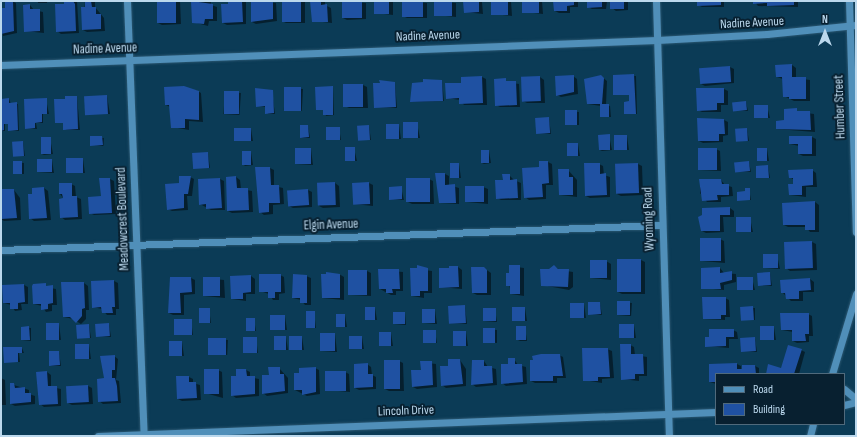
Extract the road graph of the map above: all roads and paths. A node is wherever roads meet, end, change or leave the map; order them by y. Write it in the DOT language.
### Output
graph roads {
  1 [pos="127,1"];
  2 [pos="656,1"];
  3 [pos="849,1"];
  4 [pos="853,26"];
  5 [pos="657,40"];
  6 [pos="129,60"];
  7 [pos="1,65"];
  8 [pos="856,212"];
  9 [pos="661,225"];
  10 [pos="856,232"];
  11 [pos="136,245"];
  12 [pos="1,250"];
  13 [pos="856,294"];
  14 [pos="834,372"];
  15 [pos="845,390"];
  16 [pos="856,399"];
  17 [pos="856,402"];
  18 [pos="845,404"];
  19 [pos="715,412"];
  20 [pos="668,413"];
  21 [pos="813,425"];
  22 [pos="144,435"];
  23 [pos="98,436"];
  24 [pos="669,436"];
  25 [pos="810,436"];
  1 -- 6 [label="street, Meadowcrest Boulevard"];
  2 -- 5 [label="street, Wyoming Road"];
  3 -- 4 [label="street, Humber Street"];
  4 -- 5 [label="street, Nadine Avenue"];
  4 -- 8 [label="street, Humber Street"];
  5 -- 6 [label="street, Nadine Avenue"];
  5 -- 9 [label="street, Wyoming Road"];
  6 -- 7 [label="street, Nadine Avenue"];
  6 -- 11 [label="street, Meadowcrest Boulevard"];
  8 -- 10 [label="street, Humber Street"];
  9 -- 11 [label="street, Elgin Avenue"];
  9 -- 20 [label="street, Wyoming Road"];
  11 -- 12 [label="street, Elgin Avenue"];
  11 -- 22 [label="street, Meadowcrest Boulevard"];
  13 -- 14 [label="street"];
  15 -- 16 [label="street"];
  17 -- 18 [label="street"];
  19 -- 20 [label="street, Lincoln Drive"];
  20 -- 22 [label="street, Lincoln Drive"];
  20 -- 24 [label="street, Wyoming Road"];
  21 -- 25 [label="street"];
  22 -- 23 [label="street, Lincoln Drive"];
}
